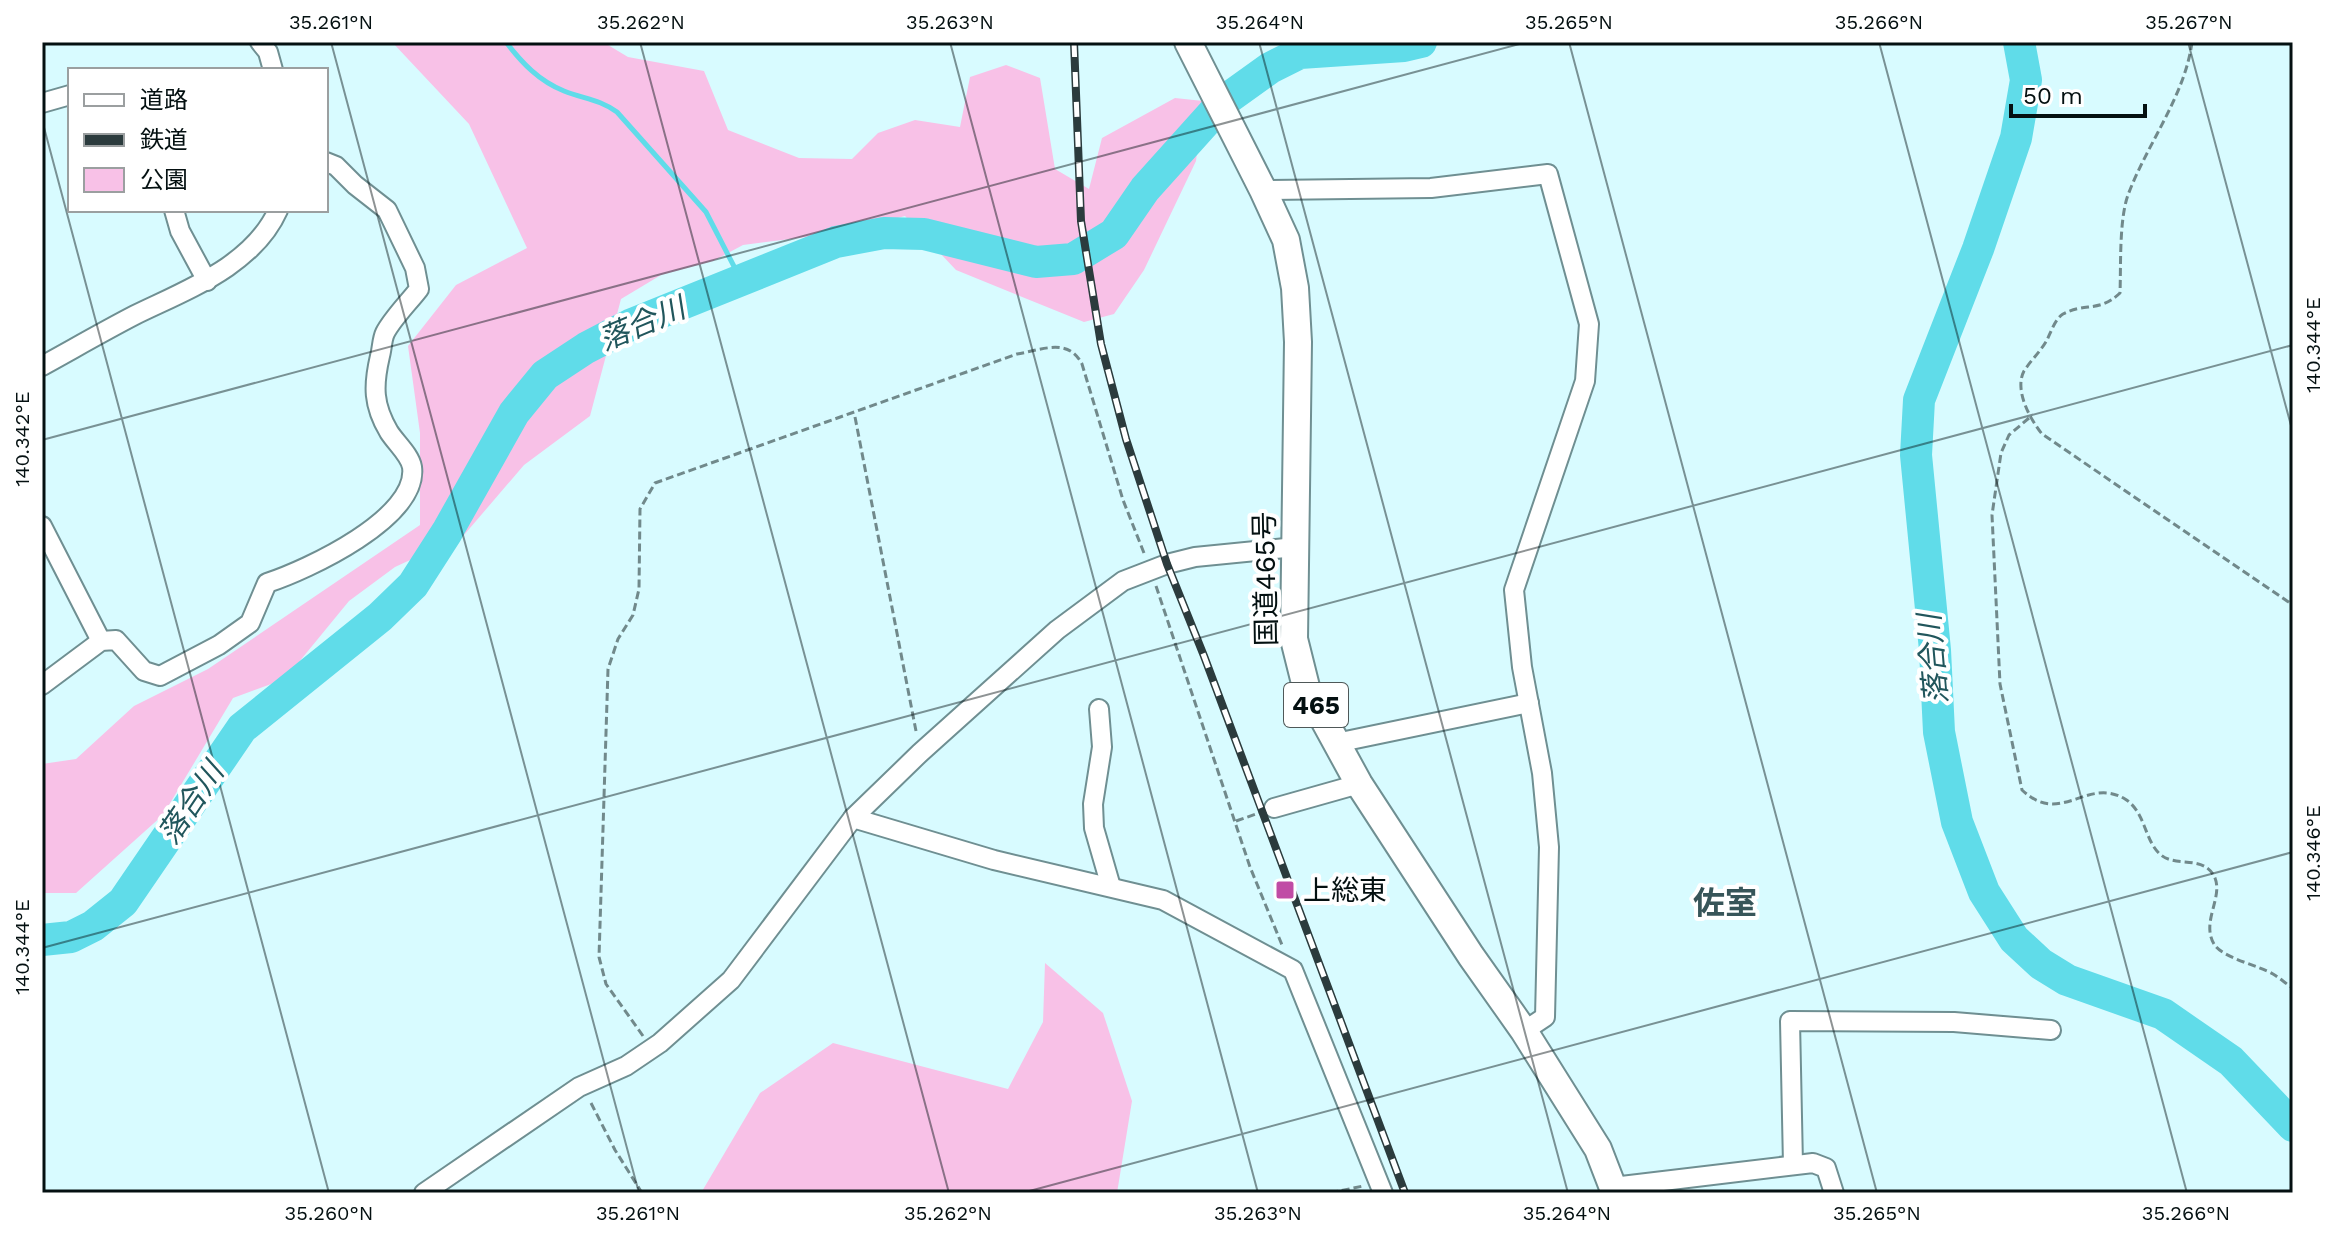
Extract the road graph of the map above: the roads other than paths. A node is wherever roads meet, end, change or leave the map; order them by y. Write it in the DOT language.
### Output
graph roads {
  1 [pos="260,42"];
  2 [pos="1188,42"];
  3 [pos="272,68"];
  4 [pos="68,96"];
  5 [pos="42,103"];
  6 [pos="328,163"];
  7 [pos="1263,190"];
  8 [pos="175,212"];
  9 [pos="277,212"];
  10 [pos="207,281"];
  11 [pos="42,366"];
  12 [pos="42,526"];
  13 [pos="1296,547"];
  14 [pos="101,641"];
  15 [pos="42,685"];
  16 [pos="1529,703"];
  17 [pos="1099,709"];
  18 [pos="1336,743"];
  19 [pos="1359,784"];
  20 [pos="1274,808"];
  21 [pos="853,818"];
  22 [pos="1111,887"];
  23 [pos="2051,1030"];
  24 [pos="1524,1031"];
  25 [pos="1793,1165"];
  26 [pos="1381,1188"];
  27 [pos="1614,1190"];
  28 [pos="424,1193"];
  29 [pos="1834,1193"];
  1 -- 3 [label="street"];
  2 -- 7 [label="highway, 国道465号 / 465"];
  4 -- 5 [label="street"];
  6 -- 14 [label="street"];
  7 -- 13 [label="highway, 国道465号 / 465"];
  7 -- 16 [label="street"];
  8 -- 10 [label="street"];
  9 -- 10 [label="street"];
  10 -- 11 [label="street"];
  12 -- 14 [label="street"];
  13 -- 18 [label="highway, 国道465号 / 465"];
  13 -- 21 [label="street"];
  14 -- 15 [label="street"];
  16 -- 18 [label="street"];
  16 -- 24 [label="street"];
  17 -- 22 [label="street"];
  18 -- 19 [label="highway, 国道465号 / 465"];
  19 -- 20 [label="street"];
  19 -- 24 [label="highway, 国道465号 / 465"];
  21 -- 22 [label="street"];
  21 -- 28 [label="street"];
  22 -- 26 [label="street"];
  23 -- 25 [label="street"];
  24 -- 27 [label="highway, 国道465号 / 465"];
  25 -- 27 [label="street"];
  25 -- 29 [label="street"];
}
